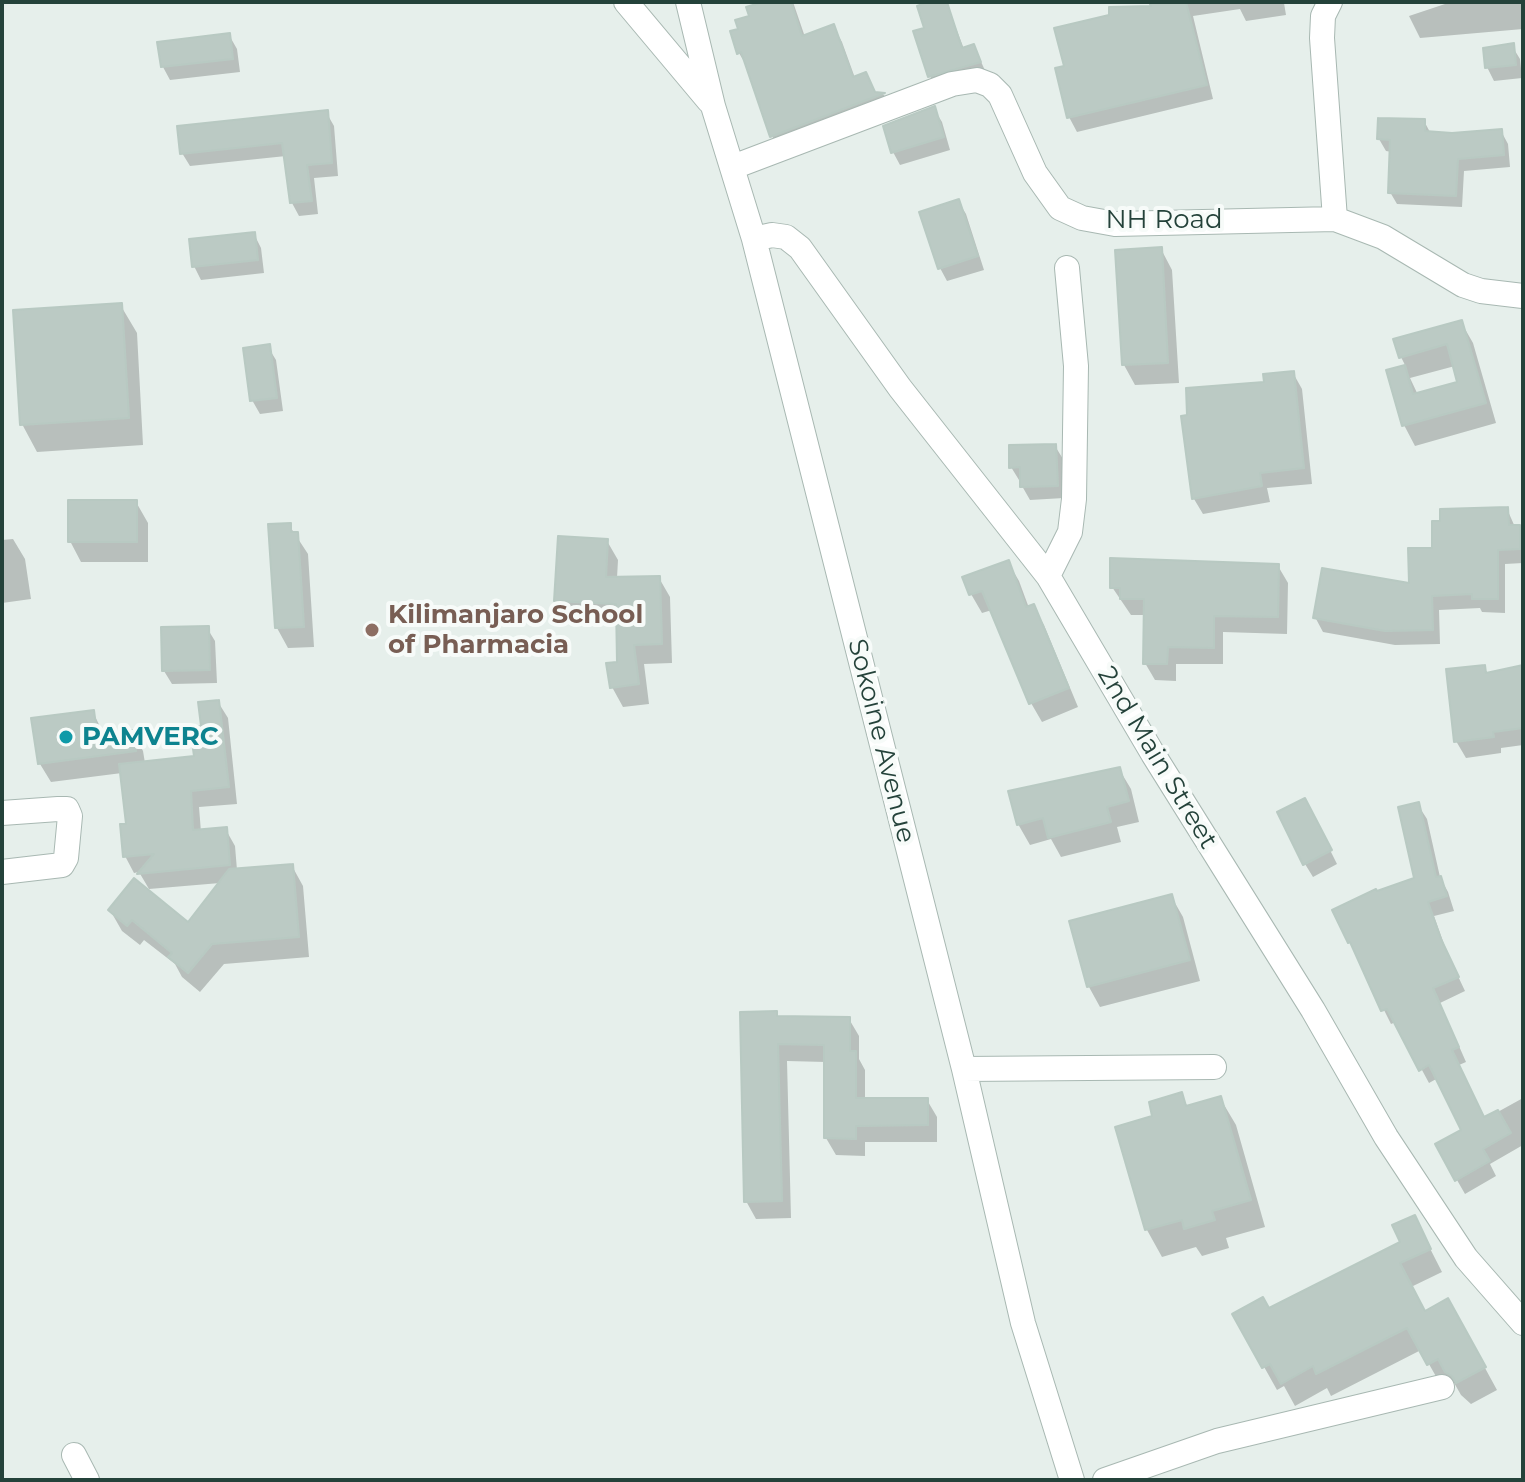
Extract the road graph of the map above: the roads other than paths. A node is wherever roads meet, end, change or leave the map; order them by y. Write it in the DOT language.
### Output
graph roads {
  1 [pos="626,2"];
  2 [pos="688,2"];
  3 [pos="1330,2"];
  4 [pos="713,106"];
  5 [pos="733,167"];
  6 [pos="1335,219"];
  7 [pos="754,239"];
  8 [pos="1067,268"];
  9 [pos="1523,296"];
  10 [pos="1048,576"];
  11 [pos="2,813"];
  12 [pos="2,872"];
  13 [pos="1214,1067"];
  14 [pos="964,1069"];
  15 [pos="1523,1323"];
  16 [pos="1442,1387"];
  17 [pos="74,1455"];
  18 [pos="87,1480"];
  19 [pos="1072,1480"];
  20 [pos="1105,1480"];
  1 -- 4 [label="street"];
  2 -- 4 [label="street, Sokoine Avenue"];
  3 -- 6 [label="street"];
  4 -- 5 [label="street, Sokoine Avenue"];
  5 -- 6 [label="street, NH Road"];
  5 -- 7 [label="street, Sokoine Avenue"];
  6 -- 9 [label="street, NH Road"];
  7 -- 10 [label="street, 2nd Main Street"];
  7 -- 14 [label="street, Sokoine Avenue"];
  8 -- 10 [label="street"];
  10 -- 15 [label="street, 2nd Main Street"];
  11 -- 12 [label="street"];
  13 -- 14 [label="street"];
  14 -- 19 [label="street, Sokoine Avenue"];
  16 -- 20 [label="street"];
  17 -- 18 [label="street"];
}
